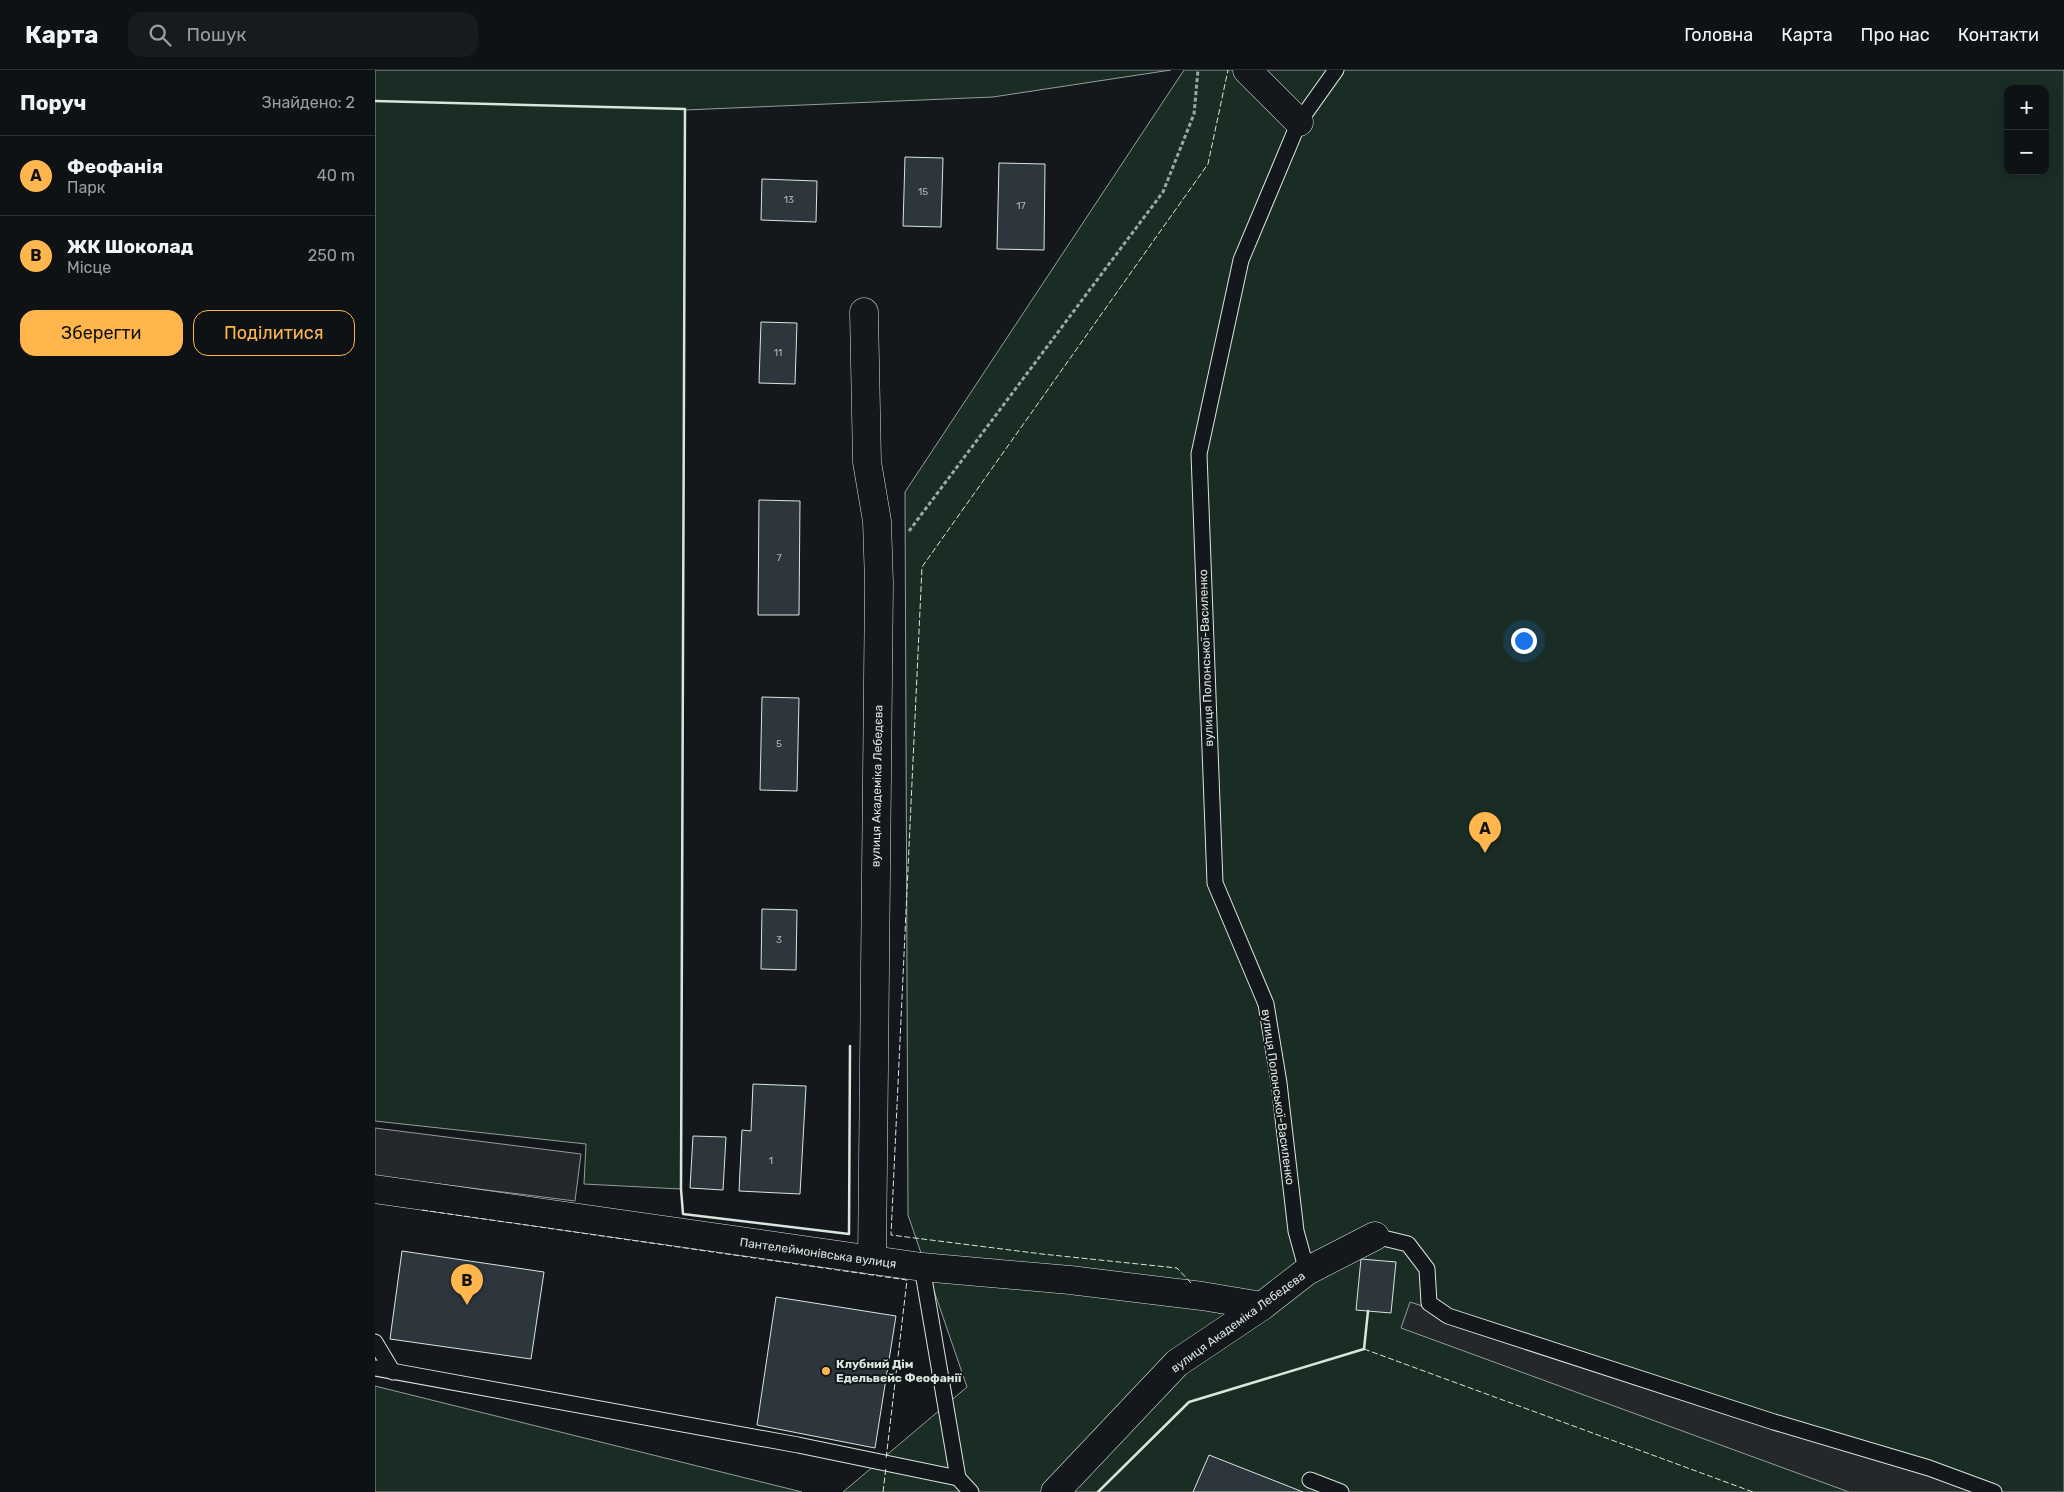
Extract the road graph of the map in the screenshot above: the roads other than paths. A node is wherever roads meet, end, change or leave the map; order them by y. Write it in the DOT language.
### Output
graph roads {
  1 [pos="1247,70"];
  2 [pos="1335,70"];
  3 [pos="1299,122"];
  4 [pos="864,312"];
  5 [pos="375,1189"];
  6 [pos="1375,1236"];
  7 [pos="872,1260"];
  8 [pos="922,1267"];
  9 [pos="1307,1271"];
  10 [pos="1262,1306"];
  11 [pos="375,1342"];
  12 [pos="375,1368"];
  13 [pos="393,1372"];
  14 [pos="958,1478"];
  15 [pos="1310,1480"];
  16 [pos="971,1492"];
  17 [pos="1055,1492"];
  18 [pos="1341,1492"];
  19 [pos="1994,1492"];
  1 -- 3 [label="street"];
  2 -- 3 [label="lane, вулиця Полонської-Василенко"];
  3 -- 9 [label="lane, вулиця Полонської-Василенко"];
  4 -- 7 [label="street, вулиця Академіка Лебедєва"];
  5 -- 7 [label="street, Пантелеймонівська вулиця"];
  6 -- 9 [label="street, вулиця Академіка Лебедєва"];
  6 -- 19 [label="lane"];
  7 -- 8 [label="street, Пантелеймонівська вулиця"];
  8 -- 10 [label="street, Пантелеймонівська вулиця"];
  8 -- 14 [label="lane"];
  9 -- 10 [label="street, вулиця Академіка Лебедєва"];
  10 -- 17 [label="street, вулиця Академіка Лебедєва"];
  11 -- 13 [label="lane"];
  12 -- 13 [label="lane"];
  13 -- 14 [label="lane"];
  14 -- 16 [label="lane"];
  15 -- 18 [label="lane"];
}
